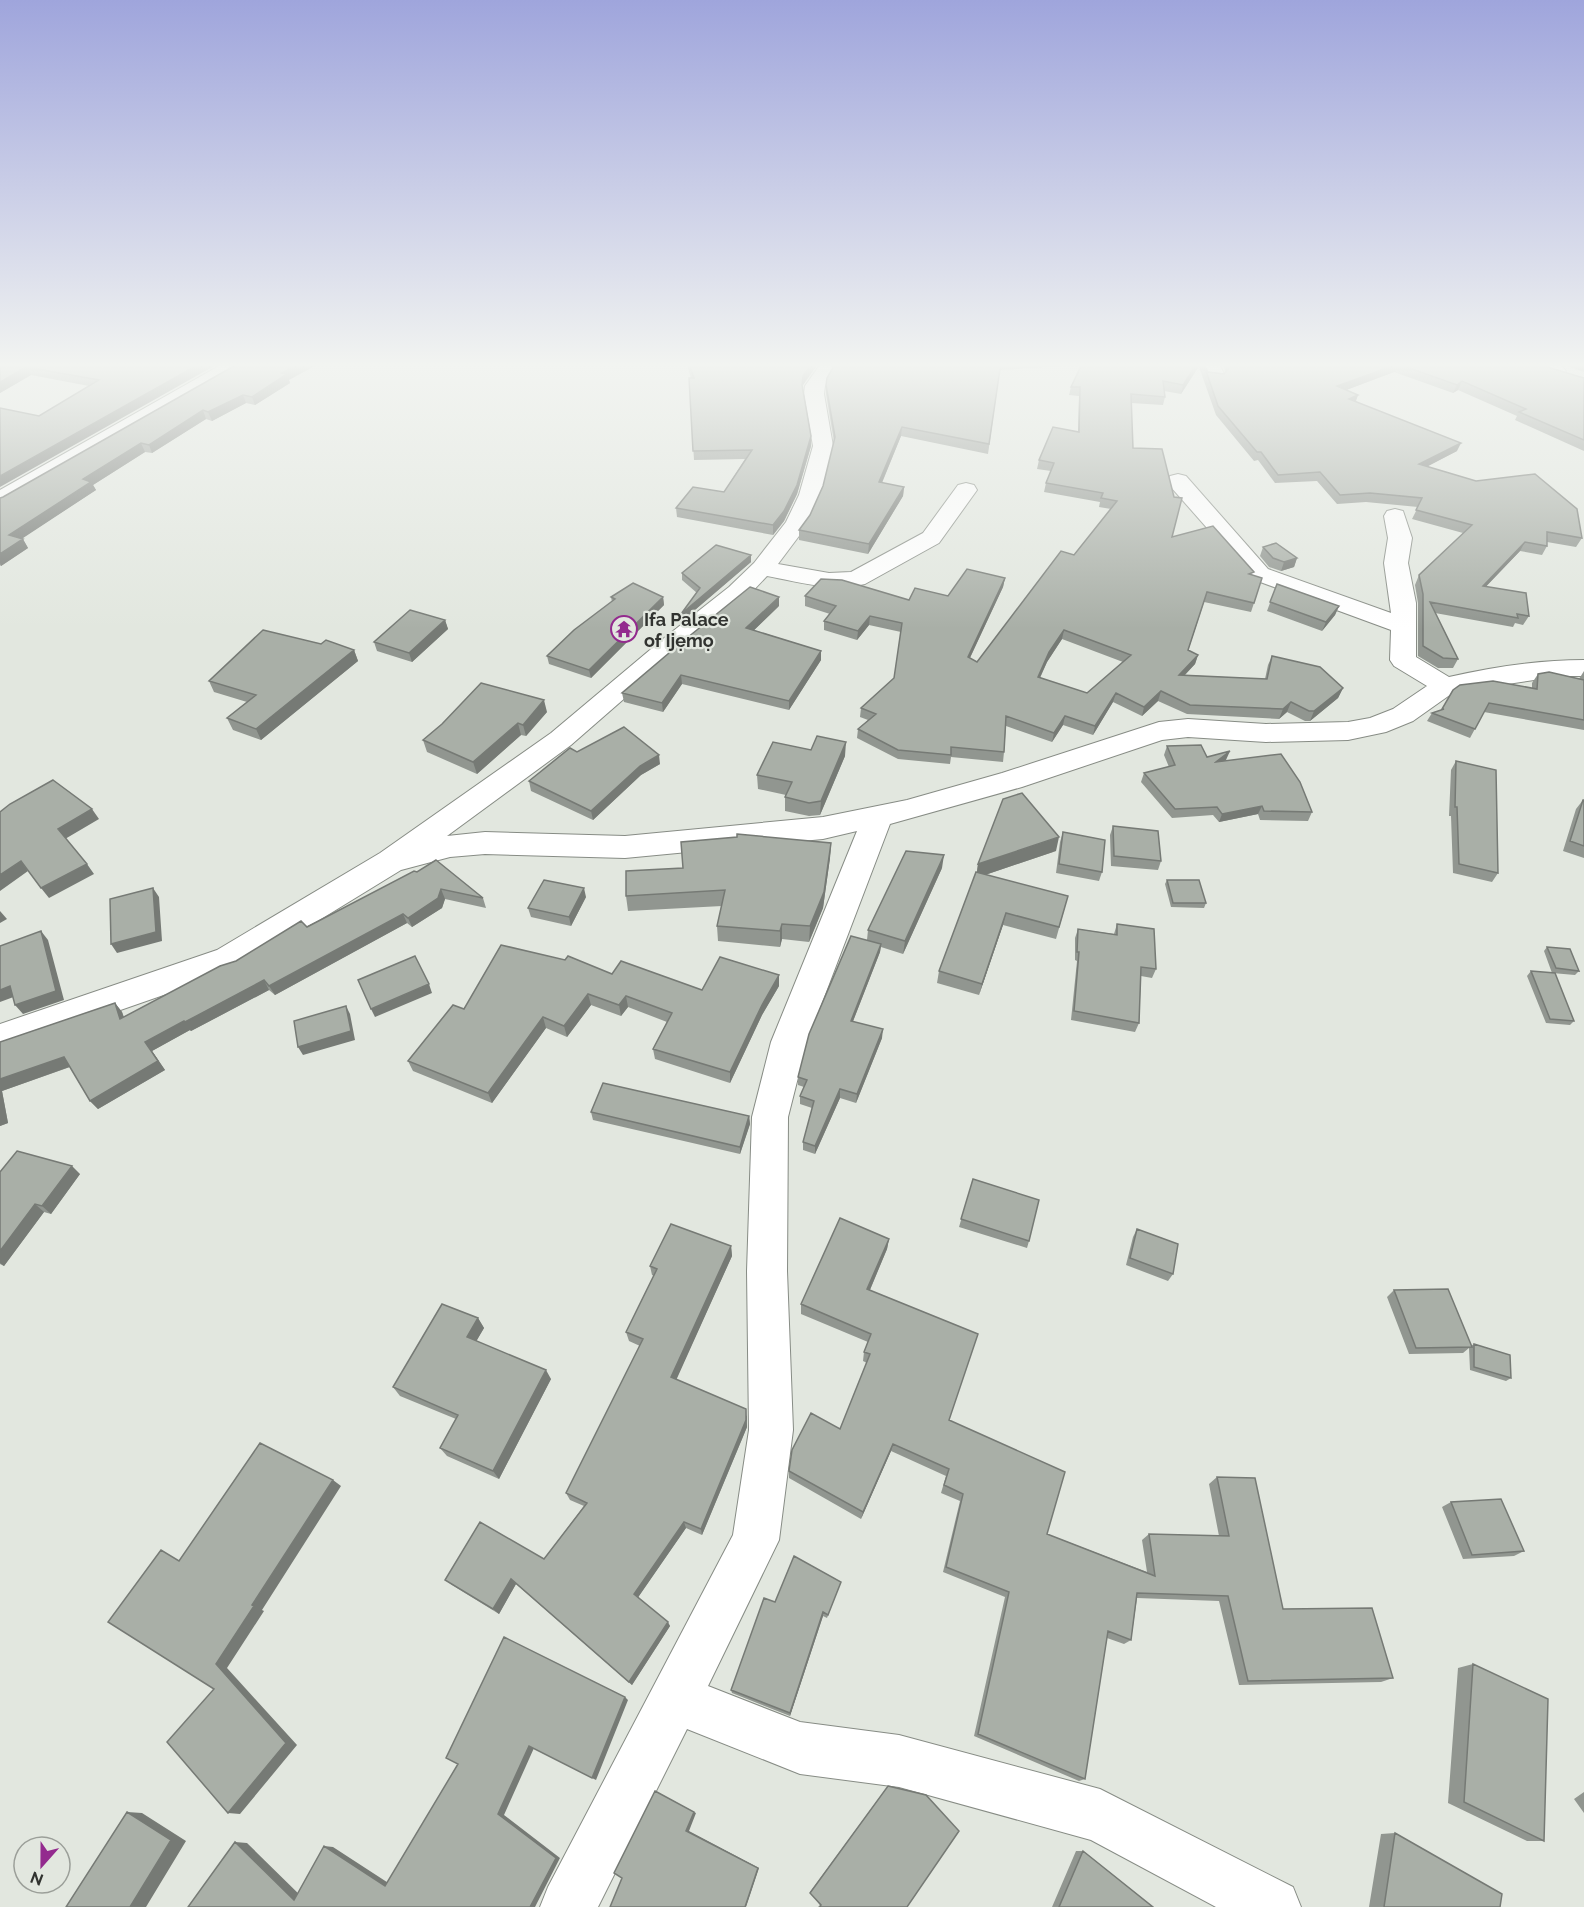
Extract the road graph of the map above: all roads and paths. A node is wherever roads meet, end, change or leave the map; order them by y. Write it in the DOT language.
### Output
graph roads {
  1 [pos="83,451"];
  2 [pos="821,451"];
  3 [pos="1178,481"];
  4 [pos="966,490"];
  5 [pos="0,499"];
  6 [pos="1395,516"];
  7 [pos="762,568"];
  8 [pos="1403,626"];
  9 [pos="1584,668"];
  10 [pos="1445,686"];
  11 [pos="878,816"];
  12 [pos="391,861"];
  13 [pos="0,1038"];
  14 [pos="675,1699"];
  15 [pos="568,1907"];
  16 [pos="1273,1907"];
  1 -- 5 [label="street"];
  2 -- 7 [label="street"];
  3 -- 8 [label="street"];
  4 -- 7 [label="street"];
  6 -- 8 [label="street"];
  7 -- 12 [label="street"];
  8 -- 10 [label="street"];
  9 -- 10 [label="street"];
  10 -- 11 [label="street"];
  11 -- 12 [label="street"];
  11 -- 14 [label="street"];
  12 -- 13 [label="street"];
  14 -- 15 [label="street"];
  14 -- 16 [label="street"];
}
